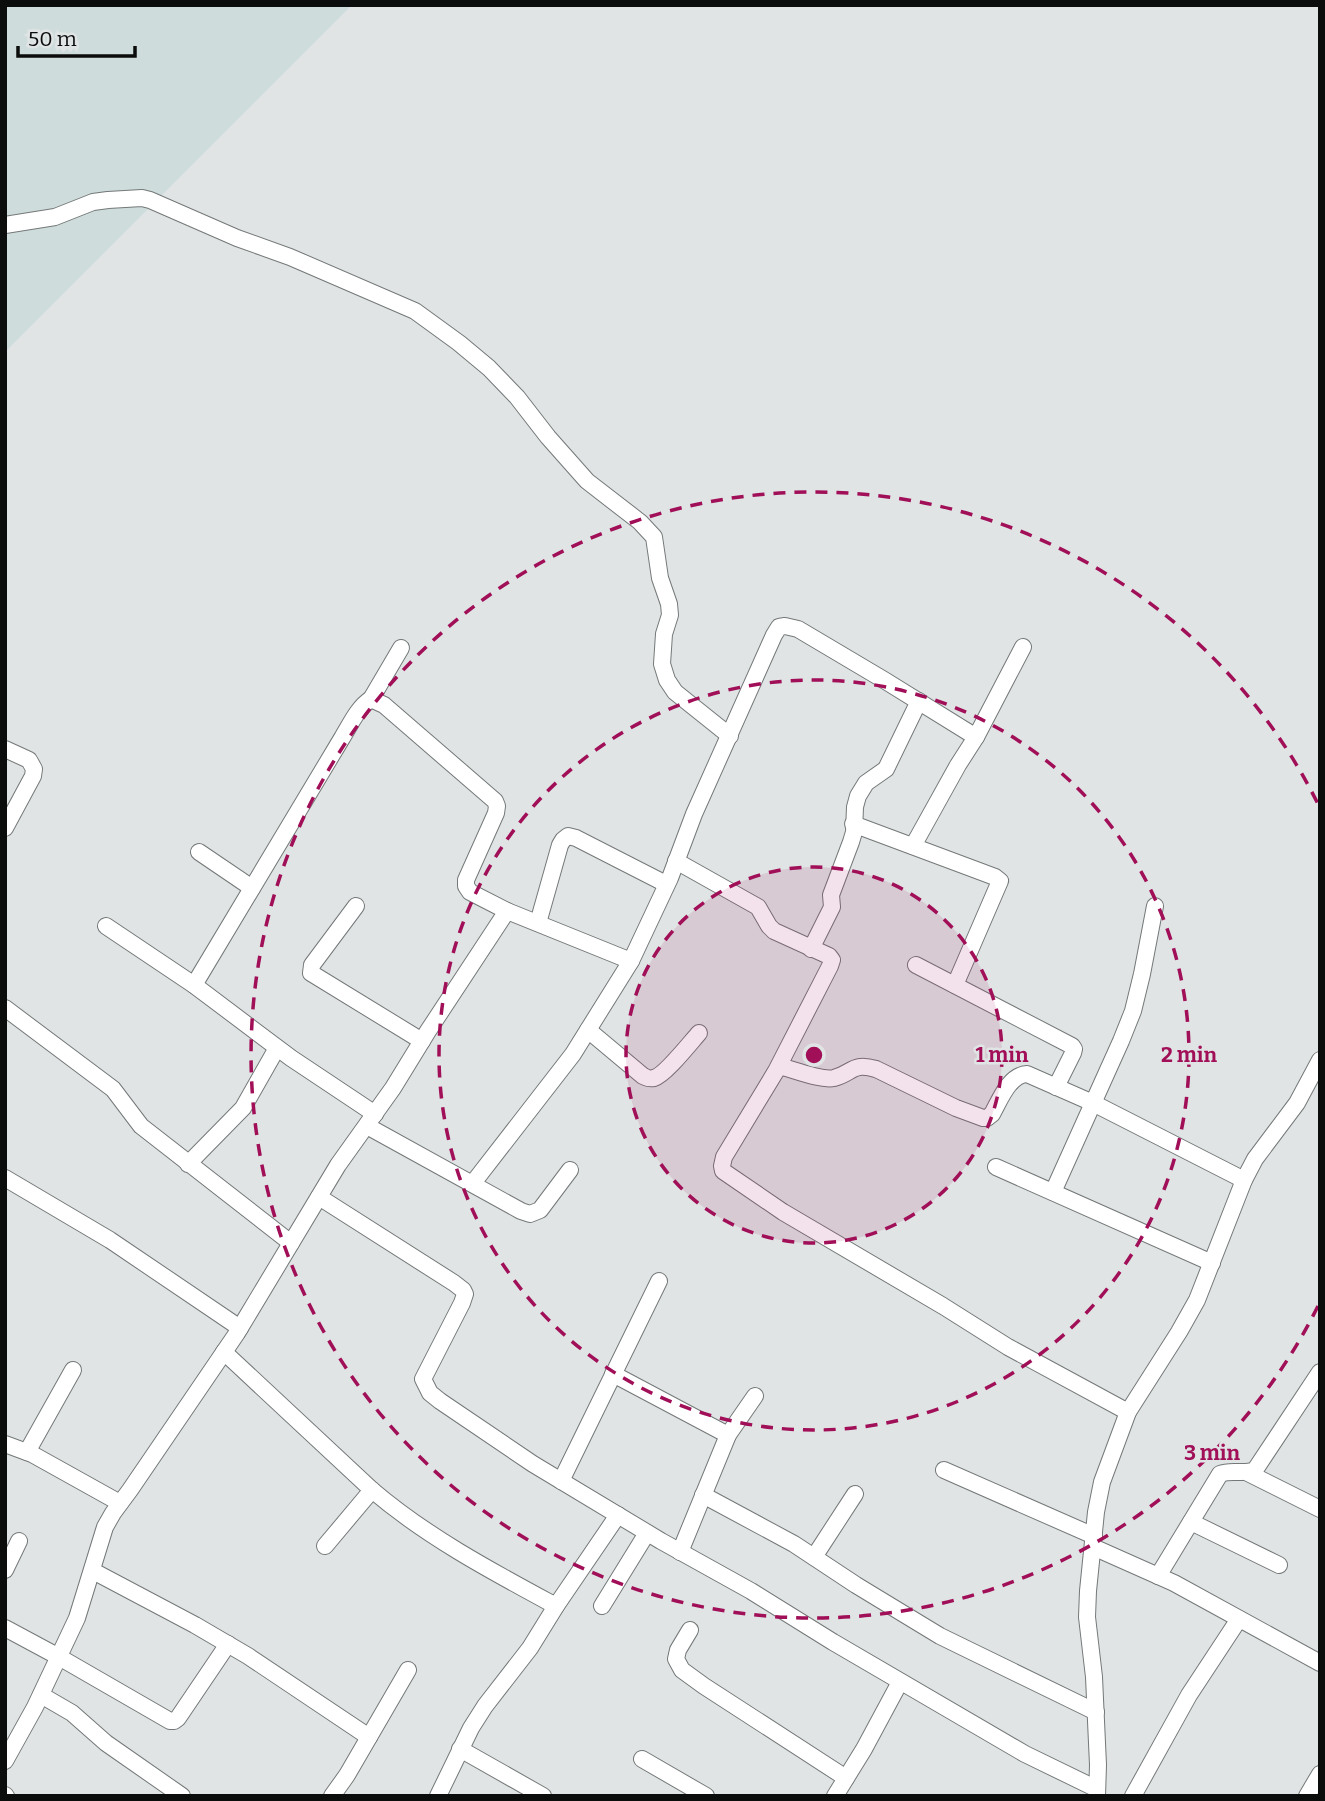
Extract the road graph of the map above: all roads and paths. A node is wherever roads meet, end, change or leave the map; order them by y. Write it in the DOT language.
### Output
graph roads {
  1 [pos="5,225"];
  2 [pos="1023,647"];
  3 [pos="401,648"];
  4 [pos="371,699"];
  5 [pos="919,701"];
  6 [pos="730,736"];
  7 [pos="976,737"];
  8 [pos="5,750"];
  9 [pos="853,824"];
  10 [pos="5,828"];
  11 [pos="913,846"];
  12 [pos="199,852"];
  13 [pos="676,861"];
  14 [pos="666,884"];
  15 [pos="252,888"];
  16 [pos="355,906"];
  17 [pos="1156,906"];
  18 [pos="507,911"];
  19 [pos="538,923"];
  20 [pos="106,926"];
  21 [pos="811,949"];
  22 [pos="631,961"];
  23 [pos="916,965"];
  24 [pos="194,985"];
  25 [pos="955,985"];
  26 [pos="5,1008"];
  27 [pos="588,1030"];
  28 [pos="699,1033"];
  29 [pos="422,1041"];
  30 [pos="277,1048"];
  31 [pos="1320,1060"];
  32 [pos="779,1066"];
  33 [pos="1056,1087"];
  34 [pos="1093,1103"];
  35 [pos="371,1120"];
  36 [pos="188,1164"];
  37 [pos="996,1167"];
  38 [pos="570,1170"];
  39 [pos="5,1178"];
  40 [pos="1244,1180"];
  41 [pos="473,1183"];
  42 [pos="1053,1192"];
  43 [pos="318,1197"];
  44 [pos="291,1243"];
  45 [pos="1212,1263"];
  46 [pos="659,1280"];
  47 [pos="240,1328"];
  48 [pos="225,1352"];
  49 [pos="73,1370"];
  50 [pos="1320,1372"];
  51 [pos="613,1374"];
  52 [pos="755,1396"];
  53 [pos="1128,1412"];
  54 [pos="728,1435"];
  55 [pos="5,1444"];
  56 [pos="27,1452"];
  57 [pos="944,1470"];
  58 [pos="1248,1473"];
  59 [pos="561,1481"];
  60 [pos="372,1490"];
  61 [pos="855,1494"];
  62 [pos="703,1495"];
  63 [pos="120,1503"];
  64 [pos="1320,1509"];
  65 [pos="618,1516"];
  66 [pos="1191,1522"];
  67 [pos="647,1533"];
  68 [pos="19,1541"];
  69 [pos="1093,1541"];
  70 [pos="325,1546"];
  71 [pos="680,1552"];
  72 [pos="814,1557"];
  73 [pos="1279,1564"];
  74 [pos="5,1570"];
  75 [pos="93,1571"];
  76 [pos="1158,1576"];
  77 [pos="556,1606"];
  78 [pos="602,1606"];
  79 [pos="1239,1619"];
  80 [pos="5,1628"];
  81 [pos="690,1630"];
  82 [pos="228,1644"];
  83 [pos="59,1657"];
  84 [pos="1320,1663"];
  85 [pos="408,1670"];
  86 [pos="900,1682"];
  87 [pos="41,1695"];
  88 [pos="1096,1712"];
  89 [pos="369,1737"];
  90 [pos="460,1749"];
  91 [pos="642,1759"];
  92 [pos="5,1761"];
  93 [pos="1320,1774"];
  94 [pos="160,1789"];
  95 [pos="844,1789"];
  96 [pos="1097,1792"];
  97 [pos="182,1796"];
  98 [pos="332,1796"];
  99 [pos="438,1796"];
  100 [pos="543,1796"];
  101 [pos="706,1796"];
  102 [pos="1133,1796"];
  103 [pos="1307,1796"];
  1 -- 6 [label="street"];
  2 -- 7 [label="street"];
  3 -- 4 [label="street"];
  4 -- 15 [label="street"];
  4 -- 18 [label="street"];
  5 -- 6 [label="street"];
  5 -- 7 [label="street"];
  5 -- 9 [label="street"];
  6 -- 13 [label="street"];
  7 -- 11 [label="street"];
  8 -- 10 [label="street"];
  9 -- 11 [label="street"];
  9 -- 21 [label="street"];
  11 -- 25 [label="street"];
  12 -- 15 [label="street"];
  13 -- 14 [label="street"];
  13 -- 21 [label="street"];
  14 -- 19 [label="street"];
  14 -- 22 [label="street"];
  15 -- 24 [label="street"];
  16 -- 29 [label="street"];
  17 -- 34 [label="street"];
  18 -- 19 [label="street"];
  18 -- 29 [label="street"];
  19 -- 22 [label="street"];
  20 -- 24 [label="street"];
  21 -- 32 [label="street"];
  22 -- 27 [label="street"];
  23 -- 25 [label="street"];
  24 -- 30 [label="street"];
  25 -- 33 [label="street"];
  26 -- 36 [label="street"];
  27 -- 28 [label="street"];
  27 -- 41 [label="street"];
  29 -- 35 [label="street"];
  30 -- 35 [label="street"];
  30 -- 36 [label="street"];
  31 -- 40 [label="street"];
  32 -- 33 [label="street"];
  32 -- 53 [label="street"];
  33 -- 34 [label="street"];
  34 -- 40 [label="street"];
  34 -- 42 [label="street"];
  35 -- 41 [label="street"];
  35 -- 43 [label="street"];
  36 -- 44 [label="street"];
  37 -- 42 [label="street"];
  38 -- 41 [label="street"];
  39 -- 47 [label="street"];
  40 -- 45 [label="street"];
  42 -- 45 [label="street"];
  43 -- 44 [label="street"];
  43 -- 59 [label="street"];
  44 -- 47 [label="street"];
  45 -- 53 [label="street"];
  46 -- 51 [label="street"];
  47 -- 48 [label="street"];
  48 -- 60 [label="street"];
  48 -- 63 [label="street"];
  49 -- 56 [label="street"];
  50 -- 58 [label="street"];
  51 -- 54 [label="street"];
  51 -- 59 [label="street"];
  52 -- 54 [label="street"];
  53 -- 69 [label="street"];
  54 -- 62 [label="street"];
  55 -- 56 [label="street"];
  56 -- 63 [label="street"];
  57 -- 69 [label="street"];
  58 -- 64 [label="street"];
  58 -- 66 [label="street"];
  59 -- 65 [label="street"];
  60 -- 70 [label="street"];
  60 -- 77 [label="street"];
  61 -- 72 [label="street"];
  62 -- 71 [label="street"];
  62 -- 72 [label="street"];
  63 -- 75 [label="street"];
  65 -- 67 [label="street"];
  65 -- 77 [label="street"];
  66 -- 73 [label="street"];
  66 -- 76 [label="street"];
  67 -- 71 [label="street"];
  67 -- 78 [label="street"];
  68 -- 74 [label="street"];
  69 -- 76 [label="street"];
  69 -- 88 [label="street"];
  71 -- 86 [label="street"];
  72 -- 88 [label="street"];
  75 -- 82 [label="street"];
  75 -- 83 [label="street"];
  76 -- 79 [label="street"];
  77 -- 90 [label="street"];
  79 -- 84 [label="street"];
  79 -- 102 [label="street"];
  80 -- 83 [label="street"];
  81 -- 95 [label="street"];
  82 -- 83 [label="street"];
  82 -- 89 [label="street"];
  83 -- 87 [label="street"];
  85 -- 89 [label="street"];
  86 -- 95 [label="street"];
  86 -- 96 [label="street"];
  87 -- 92 [label="street"];
  87 -- 94 [label="street"];
  88 -- 96 [label="street"];
  89 -- 98 [label="street"];
  90 -- 99 [label="street"];
  90 -- 100 [label="street"];
  91 -- 101 [label="street"];
  93 -- 103 [label="street"];
  94 -- 97 [label="street"];
}
